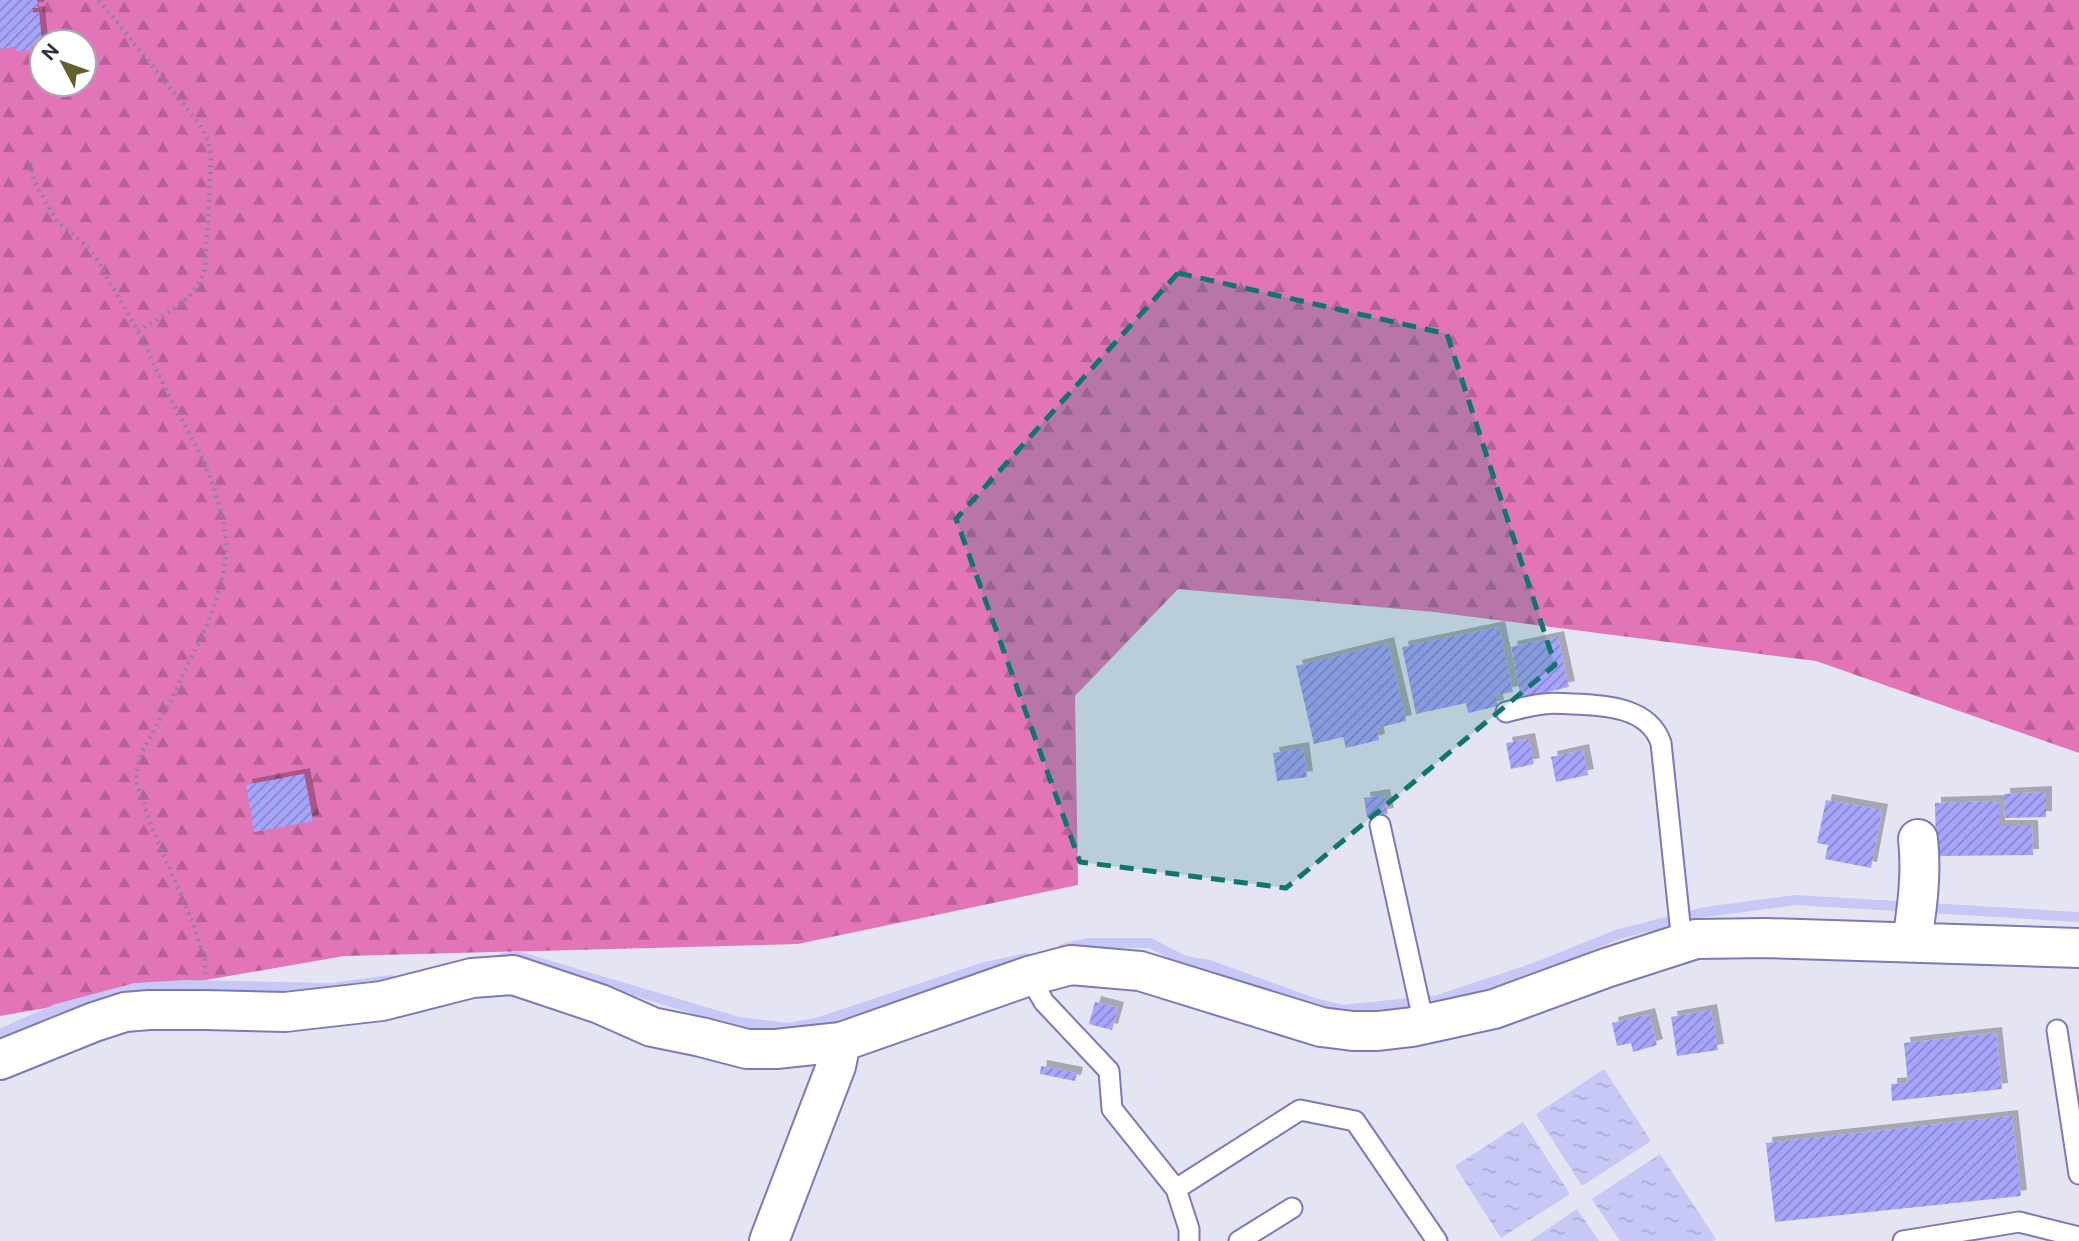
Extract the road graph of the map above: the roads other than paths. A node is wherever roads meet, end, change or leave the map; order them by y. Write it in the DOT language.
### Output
graph roads {
  1 [pos="1506,712"];
  2 [pos="1380,825"];
  3 [pos="1918,839"];
  4 [pos="1912,942"];
  5 [pos="1682,943"];
  6 [pos="2079,948"];
  7 [pos="1029,976"];
  8 [pos="1424,1024"];
  9 [pos="2057,1030"];
  10 [pos="841,1042"];
  11 [pos="0,1060"];
  12 [pos="2079,1174"];
  13 [pos="1176,1189"];
  14 [pos="1292,1208"];
  15 [pos="2079,1237"];
  16 [pos="769,1241"];
  17 [pos="1189,1241"];
  18 [pos="1239,1241"];
  19 [pos="1437,1241"];
  20 [pos="1903,1241"];
  1 -- 5 [label="lane"];
  2 -- 8 [label="lane"];
  3 -- 4 [label="street"];
  4 -- 5 [label="street"];
  4 -- 6 [label="street"];
  5 -- 8 [label="street"];
  7 -- 8 [label="street"];
  7 -- 10 [label="street"];
  7 -- 13 [label="lane"];
  9 -- 12 [label="lane"];
  10 -- 11 [label="street"];
  10 -- 16 [label="street"];
  13 -- 17 [label="lane"];
  13 -- 19 [label="lane"];
  14 -- 18 [label="lane"];
  15 -- 20 [label="lane"];
}
